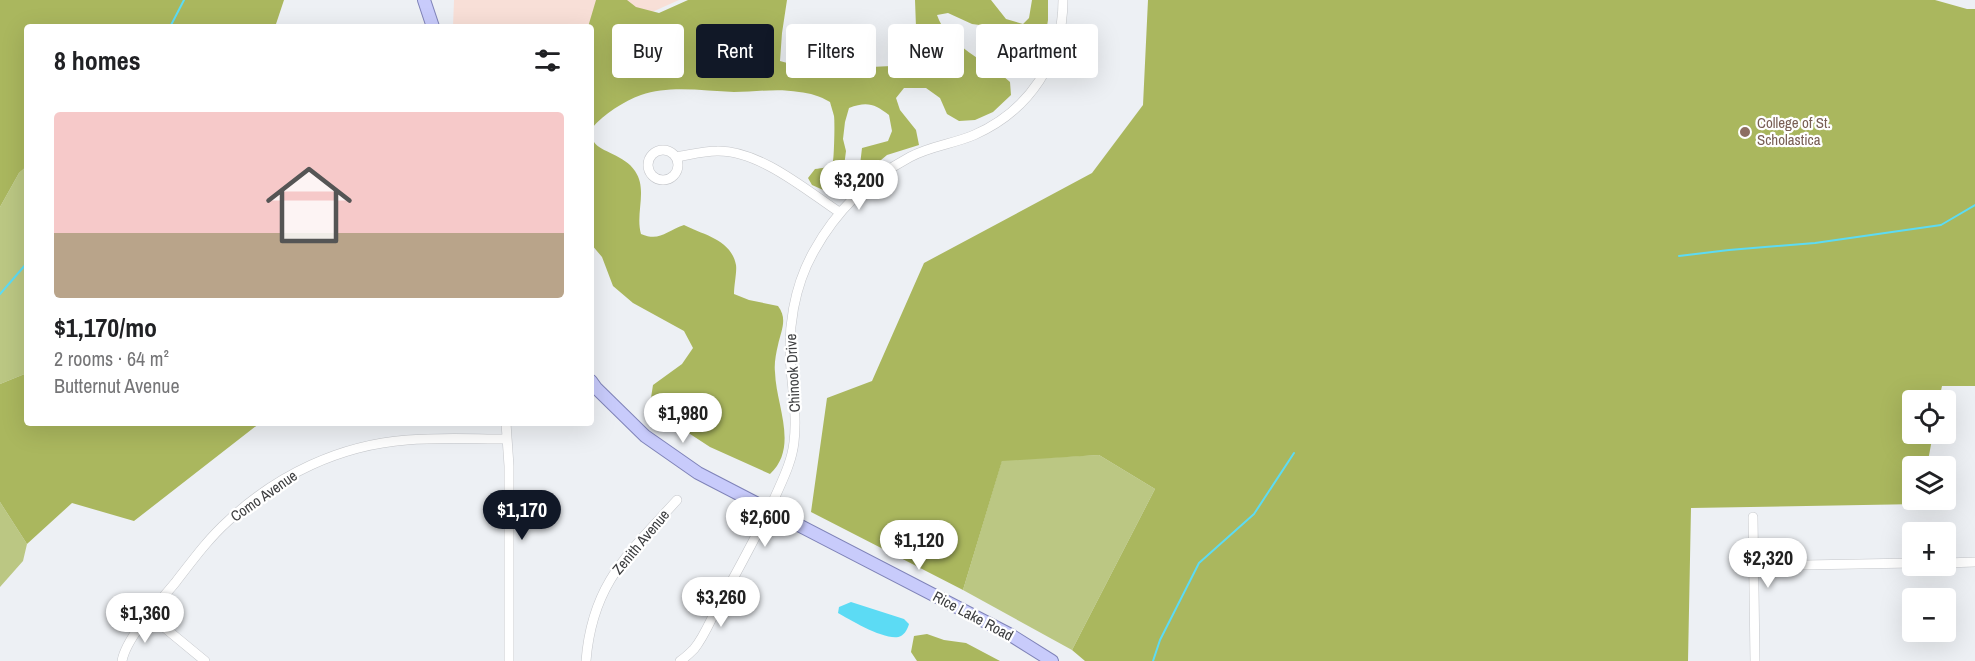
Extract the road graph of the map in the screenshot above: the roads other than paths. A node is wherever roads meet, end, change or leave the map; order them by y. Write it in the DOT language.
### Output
graph roads {
  1 [pos="424,0"];
  2 [pos="1063,0"];
  3 [pos="432,24"];
  4 [pos="676,157"];
  5 [pos="839,212"];
  6 [pos="594,385"];
  7 [pos="506,426"];
  8 [pos="507,440"];
  9 [pos="676,500"];
  10 [pos="769,511"];
  11 [pos="1753,517"];
  12 [pos="1975,562"];
  13 [pos="1956,563"];
  14 [pos="1902,564"];
  15 [pos="1754,566"];
  16 [pos="148,618"];
  17 [pos="122,661"];
  18 [pos="205,661"];
  19 [pos="509,661"];
  20 [pos="586,661"];
  21 [pos="680,661"];
  22 [pos="1052,661"];
  23 [pos="1755,661"];
  1 -- 3 [label="main road"];
  2 -- 5 [label="street, Chinook Drive"];
  4 -- 5 [label="street"];
  5 -- 10 [label="street, Chinook Drive"];
  6 -- 10 [label="main road, Rice Lake Road"];
  7 -- 8 [label="street"];
  8 -- 16 [label="street, Como Avenue"];
  8 -- 19 [label="street"];
  9 -- 20 [label="street, Zenith Avenue"];
  10 -- 21 [label="street, Chinook Drive"];
  10 -- 22 [label="main road, Rice Lake Road"];
  11 -- 15 [label="street"];
  12 -- 13 [label="street"];
  14 -- 15 [label="street"];
  15 -- 23 [label="street"];
  16 -- 17 [label="street, Como Avenue"];
  16 -- 18 [label="street"];
}
